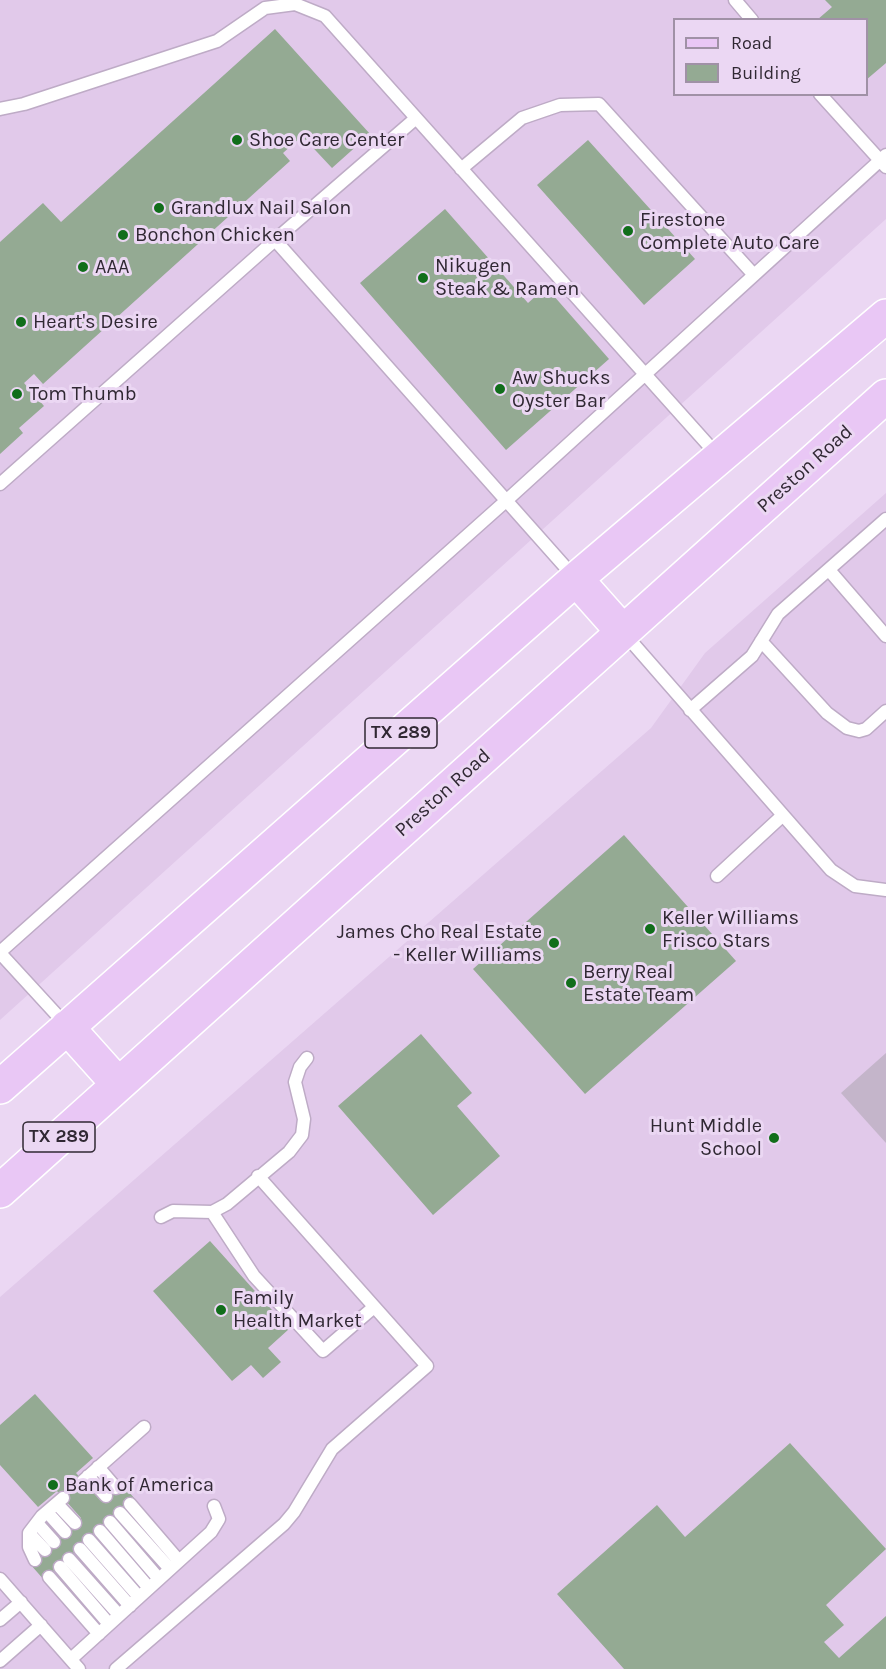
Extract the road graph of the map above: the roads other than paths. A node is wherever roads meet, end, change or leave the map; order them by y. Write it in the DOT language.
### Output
graph roads {
  1 [pos="735,0"];
  2 [pos="750,18"];
  3 [pos="822,96"];
  4 [pos="0,109"];
  5 [pos="415,119"];
  6 [pos="884,161"];
  7 [pos="461,170"];
  8 [pos="275,240"];
  9 [pos="754,275"];
  10 [pos="886,316"];
  11 [pos="646,374"];
  12 [pos="886,396"];
  13 [pos="720,458"];
  14 [pos="0,484"];
  15 [pos="507,500"];
  16 [pos="886,519"];
  17 [pos="829,570"];
  18 [pos="576,579"];
  19 [pos="623,632"];
  20 [pos="886,636"];
  21 [pos="760,640"];
  22 [pos="690,710"];
  23 [pos="886,711"];
  24 [pos="782,816"];
  25 [pos="717,876"];
  26 [pos="886,890"];
  27 [pos="0,952"];
  28 [pos="67,1027"];
  29 [pos="307,1058"];
  30 [pos="118,1084"];
  31 [pos="0,1087"];
  32 [pos="258,1176"];
  33 [pos="0,1191"];
  34 [pos="212,1212"];
  35 [pos="161,1217"];
  36 [pos="374,1307"];
  37 [pos="144,1427"];
  38 [pos="98,1467"];
  39 [pos="116,1488"];
  40 [pos="106,1497"];
  41 [pos="130,1504"];
  42 [pos="214,1506"];
  43 [pos="120,1513"];
  44 [pos="110,1522"];
  45 [pos="33,1528"];
  46 [pos="70,1528"];
  47 [pos="100,1531"];
  48 [pos="84,1545"];
  49 [pos="50,1546"];
  50 [pos="34,1560"];
  51 [pos="175,1565"];
  52 [pos="49,1577"];
  53 [pos="0,1579"];
  54 [pos="159,1579"];
  55 [pos="149,1588"];
  56 [pos="21,1602"];
  57 [pos="135,1602"];
  58 [pos="119,1615"];
  59 [pos="0,1620"];
  60 [pos="109,1624"];
  61 [pos="41,1625"];
  62 [pos="99,1634"];
  63 [pos="71,1659"];
  64 [pos="0,1661"];
  65 [pos="79,1669"];
  66 [pos="116,1669"];
  1 -- 2 [label="lane"];
  3 -- 6 [label="lane"];
  4 -- 5 [label="lane"];
  5 -- 7 [label="lane"];
  5 -- 8 [label="lane"];
  6 -- 9 [label="lane"];
  7 -- 9 [label="lane"];
  7 -- 11 [label="lane"];
  8 -- 14 [label="lane"];
  8 -- 15 [label="lane"];
  9 -- 11 [label="lane"];
  10 -- 13 [label="main road, TX 289"];
  11 -- 13 [label="lane"];
  11 -- 15 [label="lane"];
  12 -- 19 [label="main road, Preston Road / TX 289"];
  13 -- 18 [label="main road, TX 289"];
  15 -- 18 [label="lane"];
  15 -- 27 [label="lane"];
  16 -- 17 [label="lane"];
  17 -- 20 [label="lane"];
  17 -- 21 [label="lane"];
  18 -- 19 [label="main road"];
  18 -- 28 [label="main road, TX 289"];
  19 -- 22 [label="lane"];
  19 -- 30 [label="main road, Preston Road / TX 289"];
  21 -- 22 [label="lane"];
  21 -- 23 [label="lane"];
  22 -- 24 [label="lane"];
  24 -- 25 [label="lane"];
  24 -- 26 [label="lane"];
  27 -- 28 [label="lane"];
  28 -- 30 [label="main road"];
  28 -- 31 [label="main road, TX 289"];
  29 -- 32 [label="lane"];
  30 -- 33 [label="main road, Preston Road / TX 289"];
  32 -- 34 [label="lane"];
  32 -- 36 [label="lane"];
  34 -- 35 [label="lane"];
  34 -- 36 [label="lane"];
  36 -- 66 [label="lane"];
  37 -- 38 [label="lane"];
  38 -- 39 [label="lane"];
  38 -- 40 [label="lane"];
  41 -- 51 [label="lane"];
  42 -- 51 [label="lane"];
  43 -- 51 [label="lane"];
  44 -- 54 [label="lane"];
  45 -- 46 [label="lane"];
  45 -- 49 [label="lane"];
  45 -- 50 [label="lane"];
  47 -- 55 [label="lane"];
  48 -- 57 [label="lane"];
  51 -- 54 [label="lane"];
  52 -- 62 [label="lane"];
  53 -- 56 [label="lane"];
  54 -- 55 [label="lane"];
  55 -- 57 [label="lane"];
  56 -- 59 [label="lane"];
  56 -- 61 [label="lane"];
  57 -- 58 [label="lane"];
  58 -- 60 [label="lane"];
  58 -- 60 [label="lane"];
  60 -- 62 [label="lane"];
  61 -- 63 [label="lane"];
  61 -- 64 [label="lane"];
  62 -- 63 [label="lane"];
  63 -- 65 [label="lane"];
}
